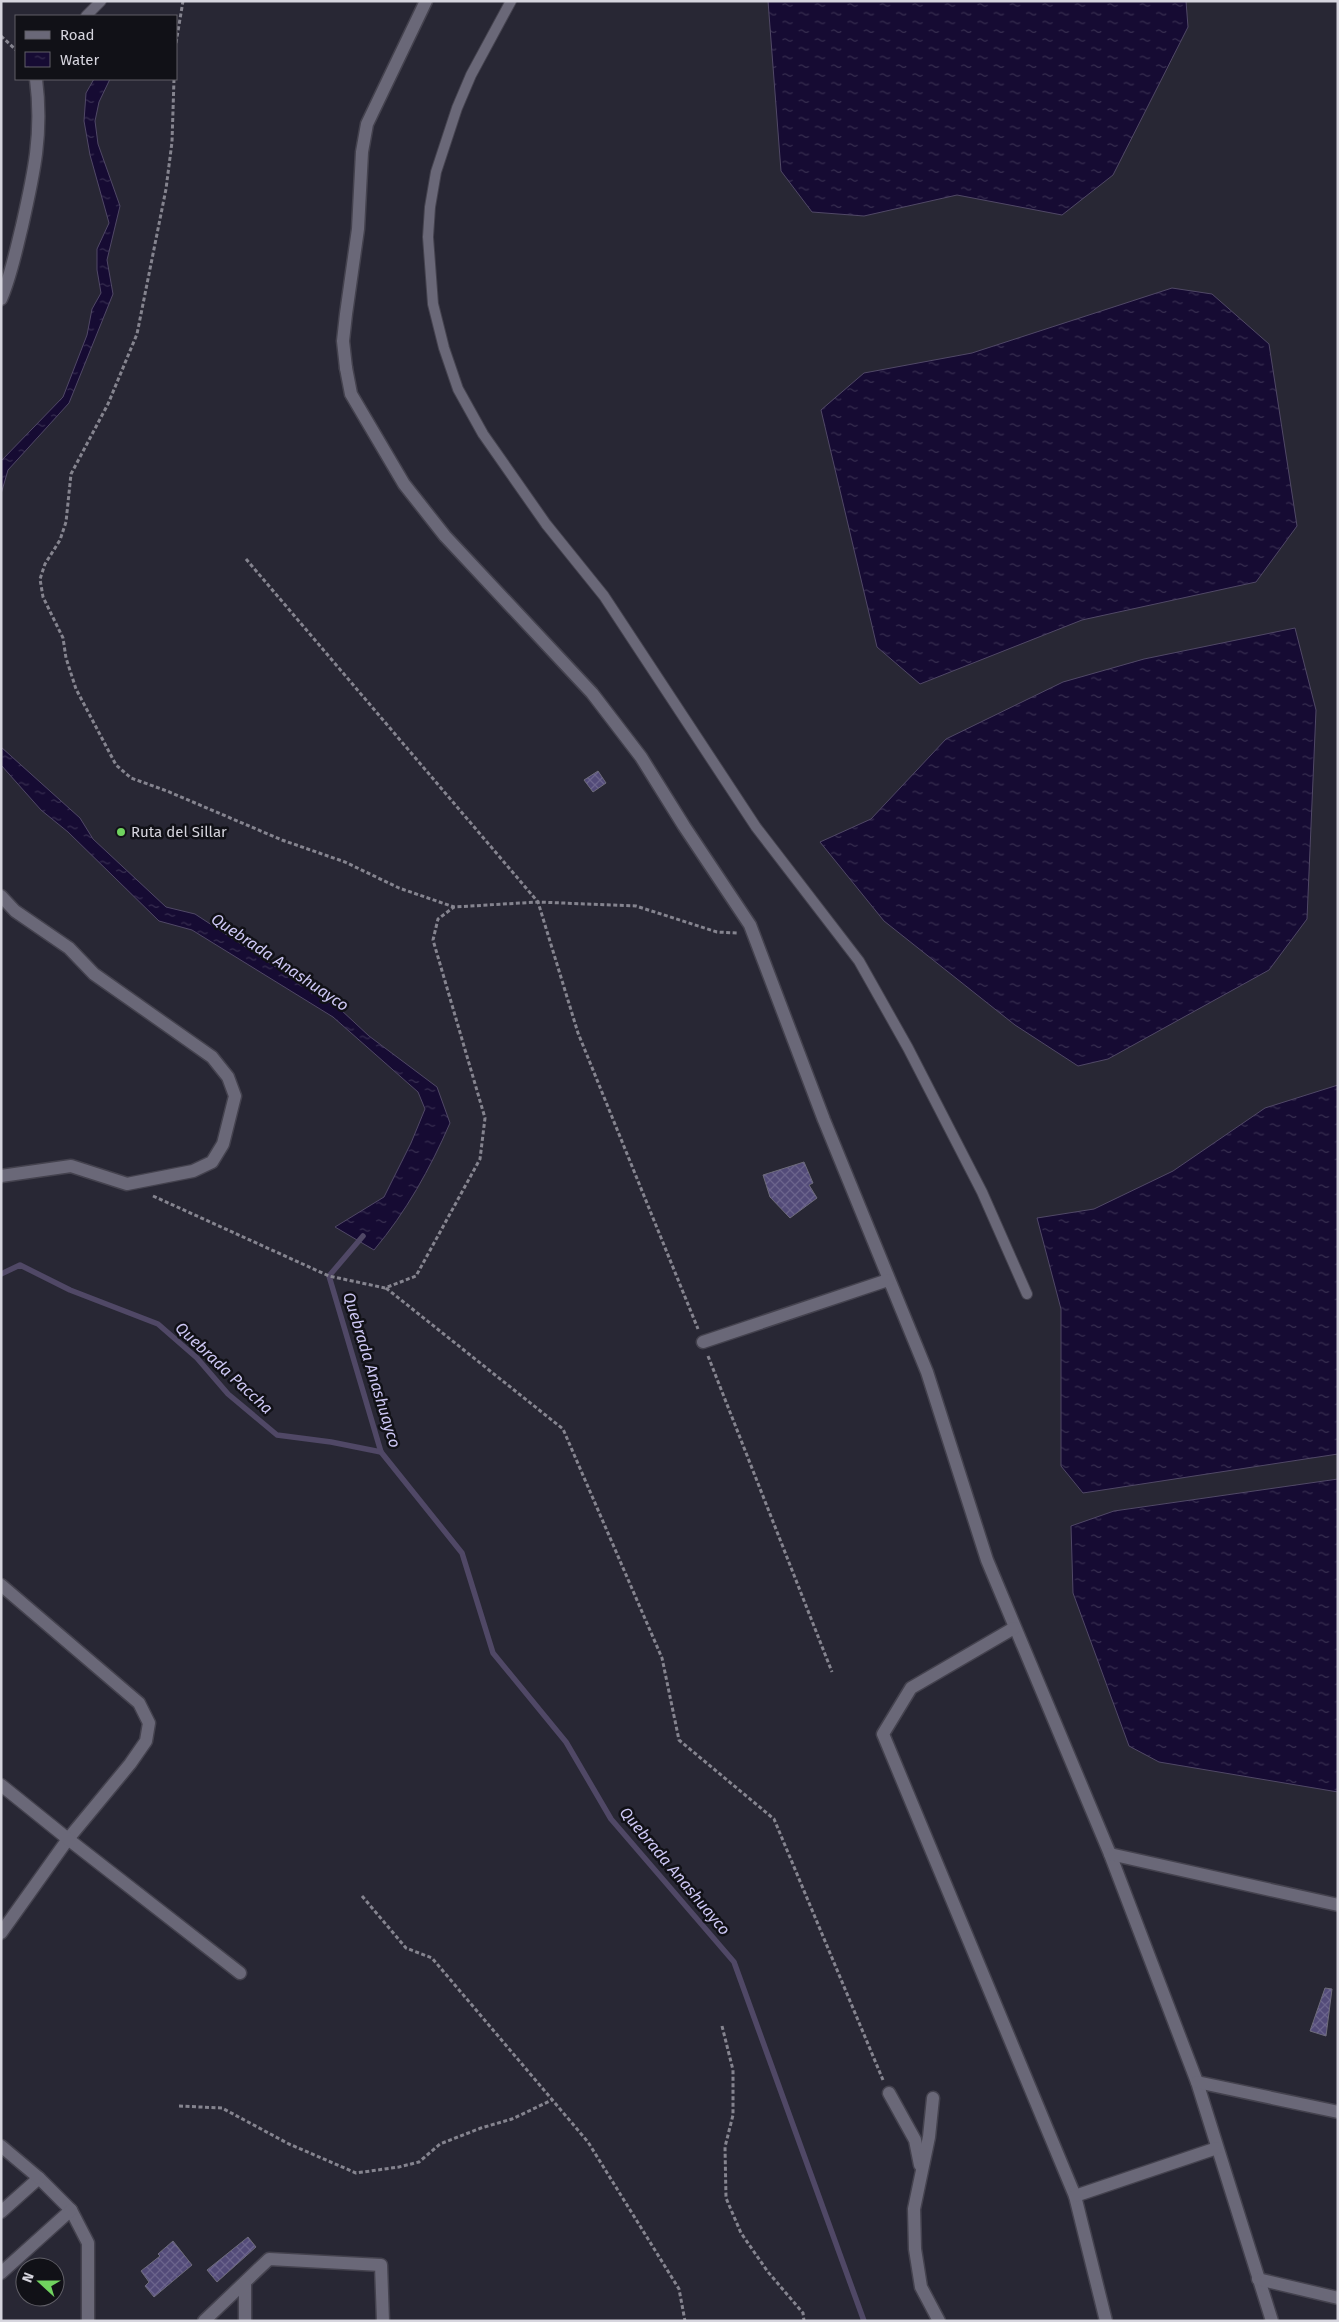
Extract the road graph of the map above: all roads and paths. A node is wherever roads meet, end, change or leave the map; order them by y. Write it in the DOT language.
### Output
graph roads {
  1 [pos="101,1"];
  2 [pos="183,1"];
  3 [pos="426,1"];
  4 [pos="510,1"];
  5 [pos="87,15"];
  6 [pos="178,31"];
  7 [pos="1,36"];
  8 [pos="15,49"];
  9 [pos="36,80"];
  10 [pos="174,80"];
  11 [pos="1,299"];
  12 [pos="246,558"];
  13 [pos="1,896"];
  14 [pos="538,902"];
  15 [pos="454,908"];
  16 [pos="750,925"];
  17 [pos="1,1176"];
  18 [pos="127,1184"];
  19 [pos="888,1280"];
  20 [pos="385,1288"];
  21 [pos="1027,1294"];
  22 [pos="703,1342"];
  23 [pos="1,1585"];
  24 [pos="1014,1628"];
  25 [pos="832,1672"];
  26 [pos="1,1785"];
  27 [pos="68,1839"];
  28 [pos="1110,1854"];
  29 [pos="362,1896"];
  30 [pos="1338,1905"];
  31 [pos="1,1934"];
  32 [pos="240,1973"];
  33 [pos="722,2026"];
  34 [pos="1197,2082"];
  35 [pos="889,2093"];
  36 [pos="933,2098"];
  37 [pos="552,2100"];
  38 [pos="179,2106"];
  39 [pos="1338,2112"];
  40 [pos="1,2146"];
  41 [pos="1217,2148"];
  42 [pos="921,2170"];
  43 [pos="39,2178"];
  44 [pos="1075,2196"];
  45 [pos="71,2210"];
  46 [pos="1,2212"];
  47 [pos="1,2273"];
  48 [pos="1258,2279"];
  49 [pos="245,2284"];
  50 [pos="1338,2298"];
  51 [pos="88,2321"];
  52 [pos="204,2321"];
  53 [pos="245,2321"];
  54 [pos="384,2321"];
  55 [pos="685,2321"];
  56 [pos="804,2321"];
  57 [pos="939,2321"];
  58 [pos="1106,2321"];
  59 [pos="1272,2321"];
  1 -- 5 [label="lane"];
  2 -- 6 [label="path"];
  3 -- 16 [label="street"];
  4 -- 21 [label="lane"];
  7 -- 8 [label="path"];
  9 -- 11 [label="street"];
  10 -- 15 [label="path"];
  12 -- 14 [label="path"];
  13 -- 18 [label="street"];
  14 -- 15 [label="path"];
  14 -- 16 [label="path"];
  14 -- 22 [label="path"];
  15 -- 20 [label="path"];
  16 -- 19 [label="street"];
  17 -- 18 [label="street"];
  18 -- 20 [label="path"];
  19 -- 22 [label="street"];
  19 -- 24 [label="street"];
  20 -- 35 [label="path"];
  22 -- 25 [label="path"];
  23 -- 27 [label="street"];
  24 -- 28 [label="street"];
  24 -- 44 [label="street"];
  26 -- 27 [label="street"];
  27 -- 31 [label="street"];
  27 -- 32 [label="street"];
  28 -- 30 [label="street"];
  28 -- 34 [label="street"];
  29 -- 37 [label="path"];
  33 -- 56 [label="path"];
  34 -- 39 [label="street"];
  34 -- 41 [label="street"];
  35 -- 42 [label="street"];
  36 -- 42 [label="street"];
  37 -- 38 [label="path"];
  37 -- 55 [label="path"];
  40 -- 43 [label="street"];
  41 -- 44 [label="street"];
  41 -- 48 [label="street"];
  42 -- 57 [label="street"];
  43 -- 45 [label="street"];
  43 -- 46 [label="street"];
  44 -- 58 [label="street"];
  45 -- 47 [label="street"];
  45 -- 51 [label="street"];
  48 -- 50 [label="street"];
  48 -- 59 [label="street"];
  49 -- 52 [label="street"];
  49 -- 53 [label="street"];
  49 -- 54 [label="street"];
}
